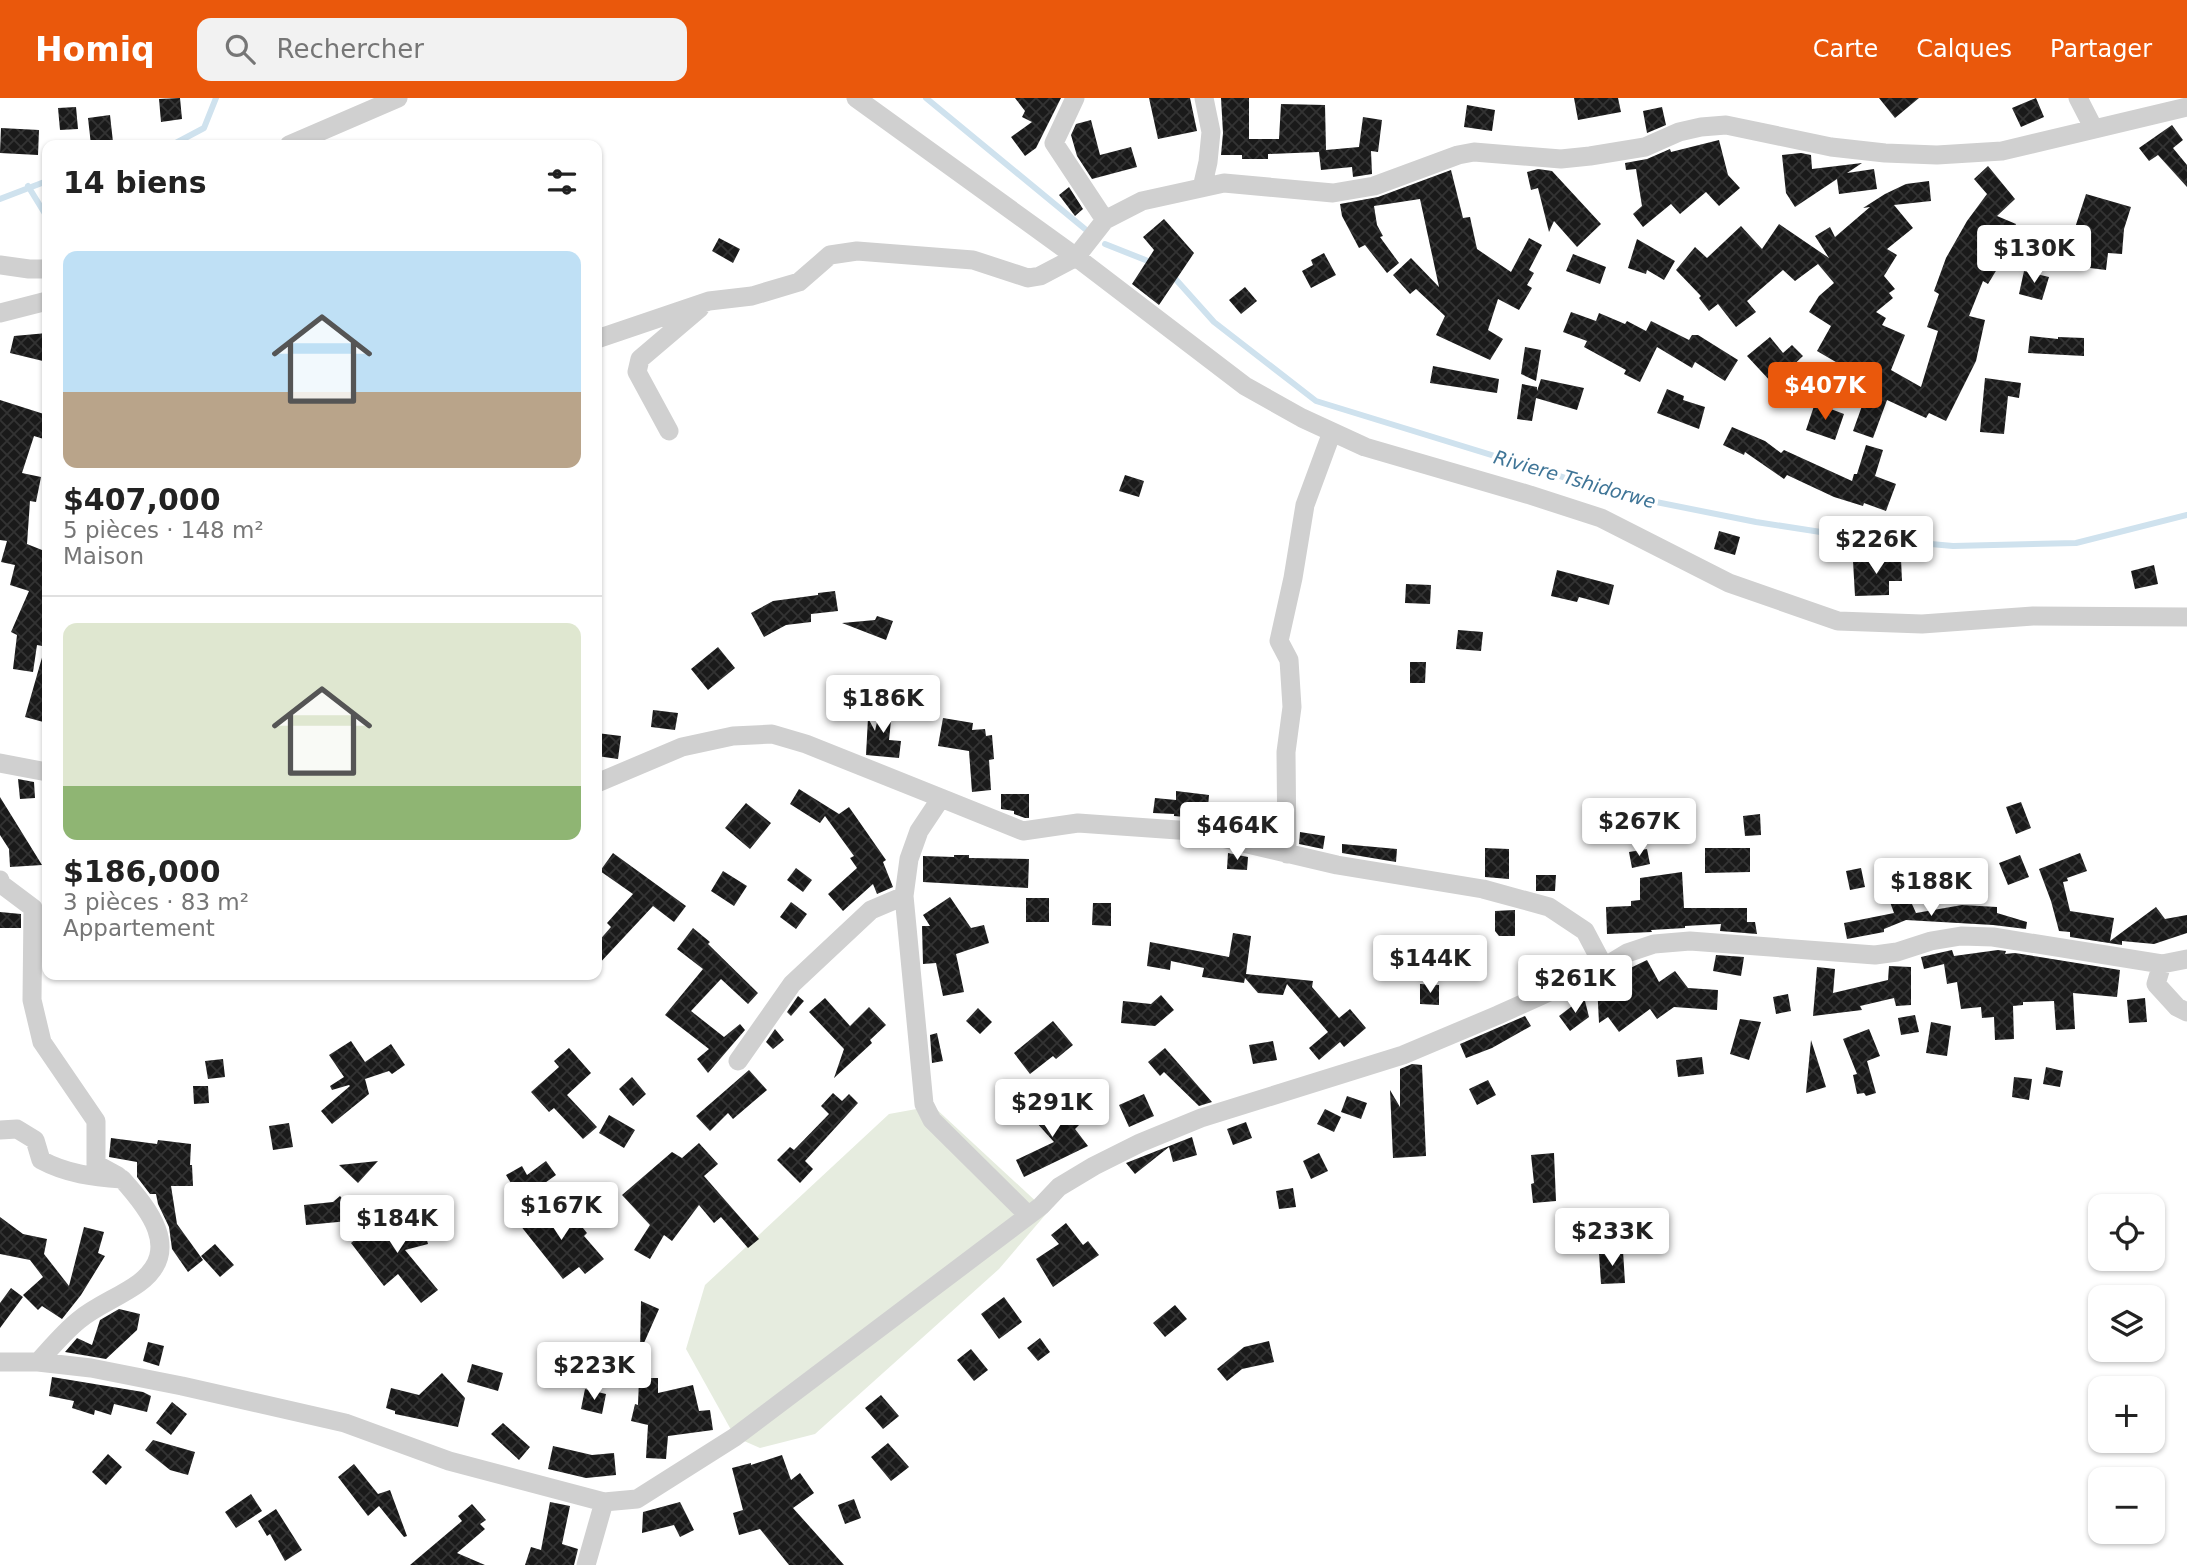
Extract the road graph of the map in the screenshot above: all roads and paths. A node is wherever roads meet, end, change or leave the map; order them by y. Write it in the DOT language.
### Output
graph roads {
  1 [pos="398,98"];
  2 [pos="856,98"];
  3 [pos="1075,98"];
  4 [pos="1204,98"];
  5 [pos="2078,98"];
  6 [pos="2187,107"];
  7 [pos="2094,130"];
  8 [pos="301,140"];
  9 [pos="1202,188"];
  10 [pos="1105,220"];
  11 [pos="1076,257"];
  12 [pos="0,265"];
  13 [pos="42,269"];
  14 [pos="709,300"];
  15 [pos="42,302"];
  16 [pos="0,313"];
  17 [pos="602,337"];
  18 [pos="669,431"];
  19 [pos="1332,432"];
  20 [pos="2187,617"];
  21 [pos="0,763"];
  22 [pos="42,771"];
  23 [pos="602,781"];
  24 [pos="941,798"];
  25 [pos="1287,853"];
  26 [pos="0,880"];
  27 [pos="904,896"];
  28 [pos="2187,959"];
  29 [pos="2162,964"];
  30 [pos="1604,967"];
  31 [pos="2187,1012"];
  32 [pos="738,1060"];
  33 [pos="0,1130"];
  34 [pos="122,1179"];
  35 [pos="1027,1214"];
  36 [pos="0,1362"];
  37 [pos="38,1362"];
  38 [pos="604,1502"];
  39 [pos="586,1565"];
  1 -- 8 [label="street"];
  2 -- 11 [label="street"];
  3 -- 10 [label="street"];
  4 -- 9 [label="street"];
  5 -- 7 [label="street"];
  6 -- 7 [label="street"];
  7 -- 9 [label="street"];
  9 -- 10 [label="street"];
  10 -- 11 [label="street"];
  11 -- 14 [label="street"];
  11 -- 19 [label="street"];
  12 -- 13 [label="street"];
  14 -- 17 [label="street"];
  14 -- 18 [label="street"];
  15 -- 16 [label="street"];
  19 -- 20 [label="street"];
  19 -- 25 [label="street"];
  21 -- 22 [label="street"];
  23 -- 24 [label="street"];
  24 -- 25 [label="street"];
  24 -- 27 [label="street"];
  25 -- 30 [label="street"];
  26 -- 34 [label="street"];
  27 -- 32 [label="street"];
  27 -- 35 [label="street"];
  28 -- 29 [label="street"];
  29 -- 30 [label="street"];
  29 -- 31 [label="street"];
  30 -- 35 [label="street"];
  33 -- 34 [label="street"];
  34 -- 37 [label="street"];
  35 -- 38 [label="street"];
  36 -- 37 [label="street"];
  37 -- 38 [label="street"];
  38 -- 39 [label="street"];
}
